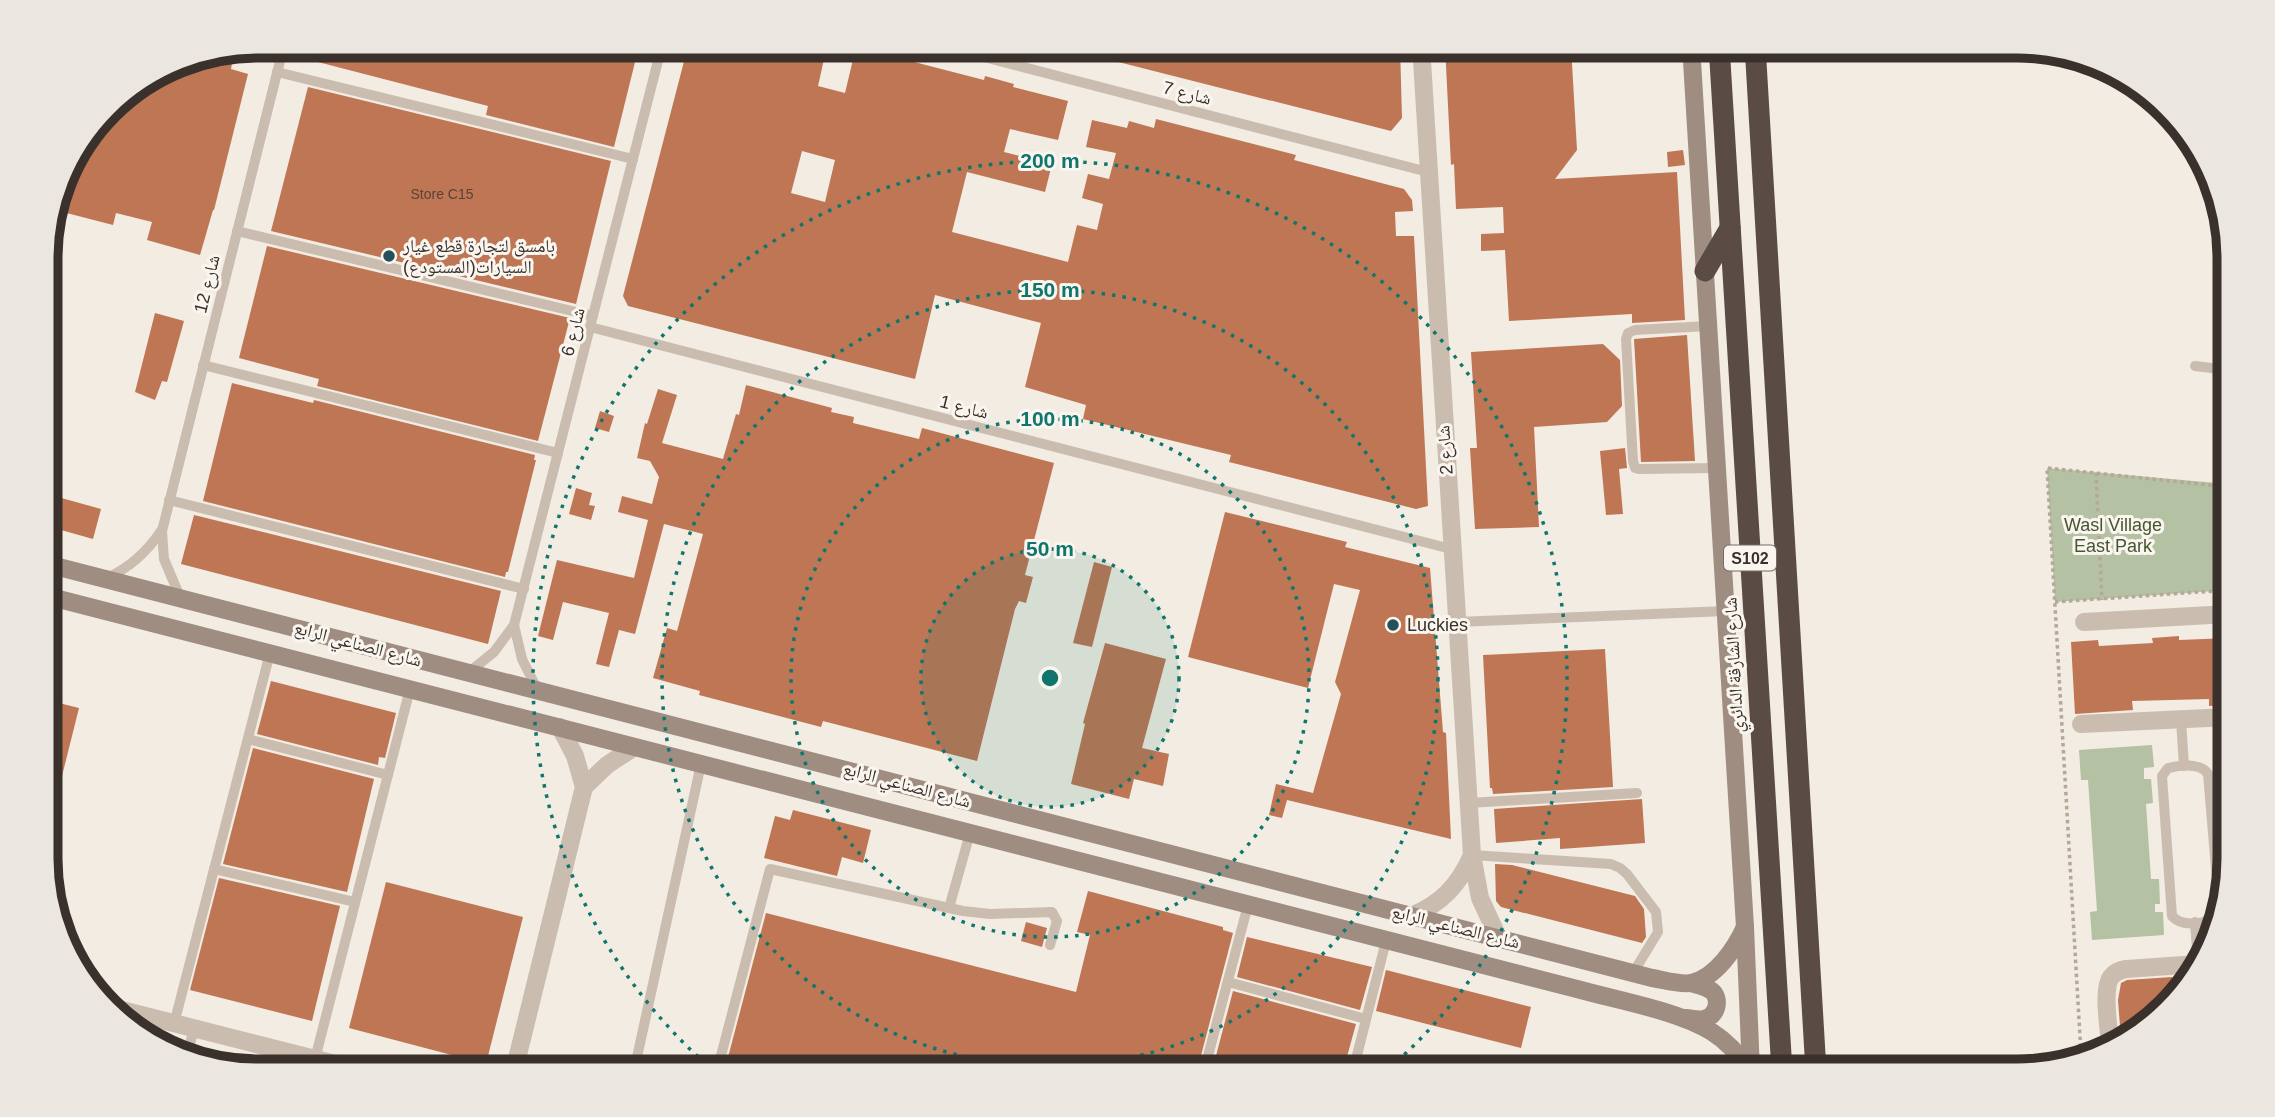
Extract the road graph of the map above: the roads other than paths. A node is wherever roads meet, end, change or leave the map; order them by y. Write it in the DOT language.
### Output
graph roads {
  1 [pos="281,58"];
  2 [pos="659,58"];
  3 [pos="1004,58"];
  4 [pos="1422,58"];
  5 [pos="1692,58"];
  6 [pos="1720,58"];
  7 [pos="1756,58"];
  8 [pos="277,72"];
  9 [pos="633,159"];
  10 [pos="1428,172"];
  11 [pos="1730,228"];
  12 [pos="237,232"];
  13 [pos="1705,271"];
  14 [pos="591,322"];
  15 [pos="1708,326"];
  16 [pos="203,365"];
  17 [pos="2195,366"];
  18 [pos="2217,368"];
  19 [pos="558,453"];
  20 [pos="1717,468"];
  21 [pos="169,500"];
  22 [pos="162,531"];
  23 [pos="1451,549"];
  24 [pos="58,567"];
  25 [pos="105,579"];
  26 [pos="524,589"];
  27 [pos="181,597"];
  28 [pos="58,599"];
  29 [pos="1726,611"];
  30 [pos="2217,615"];
  31 [pos="1456,622"];
  32 [pos="2084,622"];
  33 [pos="514,625"];
  34 [pos="270,653"];
  35 [pos="468,673"];
  36 [pos="410,689"];
  37 [pos="537,689"];
  38 [pos="2217,718"];
  39 [pos="2181,719"];
  40 [pos="2081,724"];
  41 [pos="560,727"];
  42 [pos="248,739"];
  43 [pos="633,748"];
  44 [pos="701,764"];
  45 [pos="2184,766"];
  46 [pos="388,775"];
  47 [pos="584,787"];
  48 [pos="1637,793"];
  49 [pos="1469,803"];
  50 [pos="970,833"];
  51 [pos="1472,855"];
  52 [pos="214,869"];
  53 [pos="2216,874"];
  54 [pos="355,902"];
  55 [pos="1248,905"];
  56 [pos="949,908"];
  57 [pos="1411,916"];
  58 [pos="2208,920"];
  59 [pos="2195,922"];
  60 [pos="1745,927"];
  61 [pos="1498,937"];
  62 [pos="1386,941"];
  63 [pos="1050,945"];
  64 [pos="2197,948"];
  65 [pos="2186,965"];
  66 [pos="1633,973"];
  67 [pos="1228,982"];
  68 [pos="1692,983"];
  69 [pos="129,1012"];
  70 [pos="1679,1017"];
  71 [pos="1366,1018"];
  72 [pos="174,1024"];
  73 [pos="194,1029"];
  74 [pos="2109,1037"];
  75 [pos="189,1047"];
  76 [pos="315,1059"];
  77 [pos="517,1059"];
  78 [pos="637,1059"];
  79 [pos="719,1059"];
  80 [pos="1207,1059"];
  81 [pos="1356,1059"];
  82 [pos="1741,1059"];
  83 [pos="1750,1059"];
  84 [pos="1781,1059"];
  85 [pos="1814,1059"];
  1 -- 8 [label="lane, شارع 12"];
  2 -- 9 [label="lane, شارع 6"];
  3 -- 10 [label="lane, شارع 7"];
  4 -- 10 [label="street, شارع 2"];
  5 -- 13 [label="main road"];
  6 -- 11 [label="highway, شارع الشارقة الدائري / S102"];
  7 -- 85 [label="highway, S102"];
  8 -- 9 [label="lane"];
  8 -- 12 [label="lane, شارع 12"];
  9 -- 14 [label="lane, شارع 6"];
  10 -- 23 [label="street, شارع 2"];
  11 -- 13 [label="highway"];
  11 -- 84 [label="highway, شارع الشارقة الدائري / S102"];
  12 -- 14 [label="lane, شارع 1"];
  12 -- 16 [label="lane, شارع 12"];
  13 -- 15 [label="main road"];
  14 -- 19 [label="lane, شارع 6"];
  14 -- 23 [label="lane, شارع 1"];
  15 -- 20 [label="main road"];
  15 -- 20 [label="lane"];
  16 -- 19 [label="lane"];
  16 -- 21 [label="lane, شارع 12"];
  17 -- 18 [label="lane"];
  19 -- 26 [label="lane, شارع 6"];
  20 -- 29 [label="main road"];
  21 -- 22 [label="lane, شارع 12"];
  21 -- 26 [label="lane"];
  22 -- 25 [label="lane, شارع 12"];
  22 -- 27 [label="lane, شارع 12"];
  23 -- 31 [label="street, شارع 2"];
  24 -- 25 [label="main road, شارع الصناعي الرابع"];
  25 -- 27 [label="main road, شارع الصناعي الرابع"];
  26 -- 33 [label="lane, شارع 6"];
  27 -- 35 [label="main road, شارع الصناعي الرابع"];
  28 -- 34 [label="main road, شارع الصناعي الرابع"];
  29 -- 31 [label="lane"];
  29 -- 60 [label="main road"];
  30 -- 32 [label="street"];
  31 -- 49 [label="street, شارع 2"];
  33 -- 35 [label="lane, شارع 6"];
  33 -- 37 [label="lane, شارع 6"];
  34 -- 36 [label="main road, شارع الصناعي الرابع"];
  34 -- 42 [label="lane"];
  35 -- 37 [label="main road, شارع الصناعي الرابع"];
  36 -- 41 [label="main road, شارع الصناعي الرابع"];
  36 -- 46 [label="lane"];
  37 -- 57 [label="main road, شارع الصناعي الرابع"];
  38 -- 39 [label="street"];
  39 -- 40 [label="street"];
  39 -- 45 [label="lane"];
  41 -- 43 [label="main road, شارع الصناعي الرابع"];
  41 -- 47 [label="street"];
  42 -- 46 [label="lane"];
  42 -- 52 [label="lane"];
  43 -- 44 [label="main road, شارع الصناعي الرابع"];
  43 -- 47 [label="street"];
  44 -- 50 [label="main road, شارع الصناعي الرابع"];
  44 -- 78 [label="lane"];
  45 -- 53 [label="lane"];
  45 -- 59 [label="lane"];
  46 -- 54 [label="lane"];
  47 -- 77 [label="street"];
  48 -- 49 [label="lane"];
  49 -- 51 [label="street, شارع 2"];
  50 -- 55 [label="main road, شارع الصناعي الرابع"];
  50 -- 56 [label="lane"];
  51 -- 57 [label="street"];
  51 -- 61 [label="street, شارع 2"];
  51 -- 66 [label="lane"];
  52 -- 54 [label="lane"];
  52 -- 72 [label="lane"];
  54 -- 76 [label="lane"];
  55 -- 62 [label="main road, شارع الصناعي الرابع"];
  55 -- 67 [label="lane"];
  56 -- 63 [label="lane"];
  56 -- 79 [label="lane"];
  57 -- 61 [label="main road, شارع الصناعي الرابع"];
  58 -- 59 [label="lane"];
  59 -- 64 [label="lane"];
  60 -- 68 [label="main road"];
  60 -- 83 [label="main road"];
  61 -- 66 [label="main road, شارع الصناعي الرابع"];
  62 -- 70 [label="main road, شارع الصناعي الرابع"];
  62 -- 71 [label="lane"];
  65 -- 74 [label="street"];
  66 -- 68 [label="main road, شارع الصناعي الرابع"];
  67 -- 71 [label="lane"];
  67 -- 80 [label="lane"];
  68 -- 70 [label="main road"];
  69 -- 72 [label="street"];
  70 -- 82 [label="main road, شارع الصناعي الرابع"];
  71 -- 81 [label="lane"];
  72 -- 73 [label="street"];
  73 -- 75 [label="lane"];
  73 -- 76 [label="street"];
}
